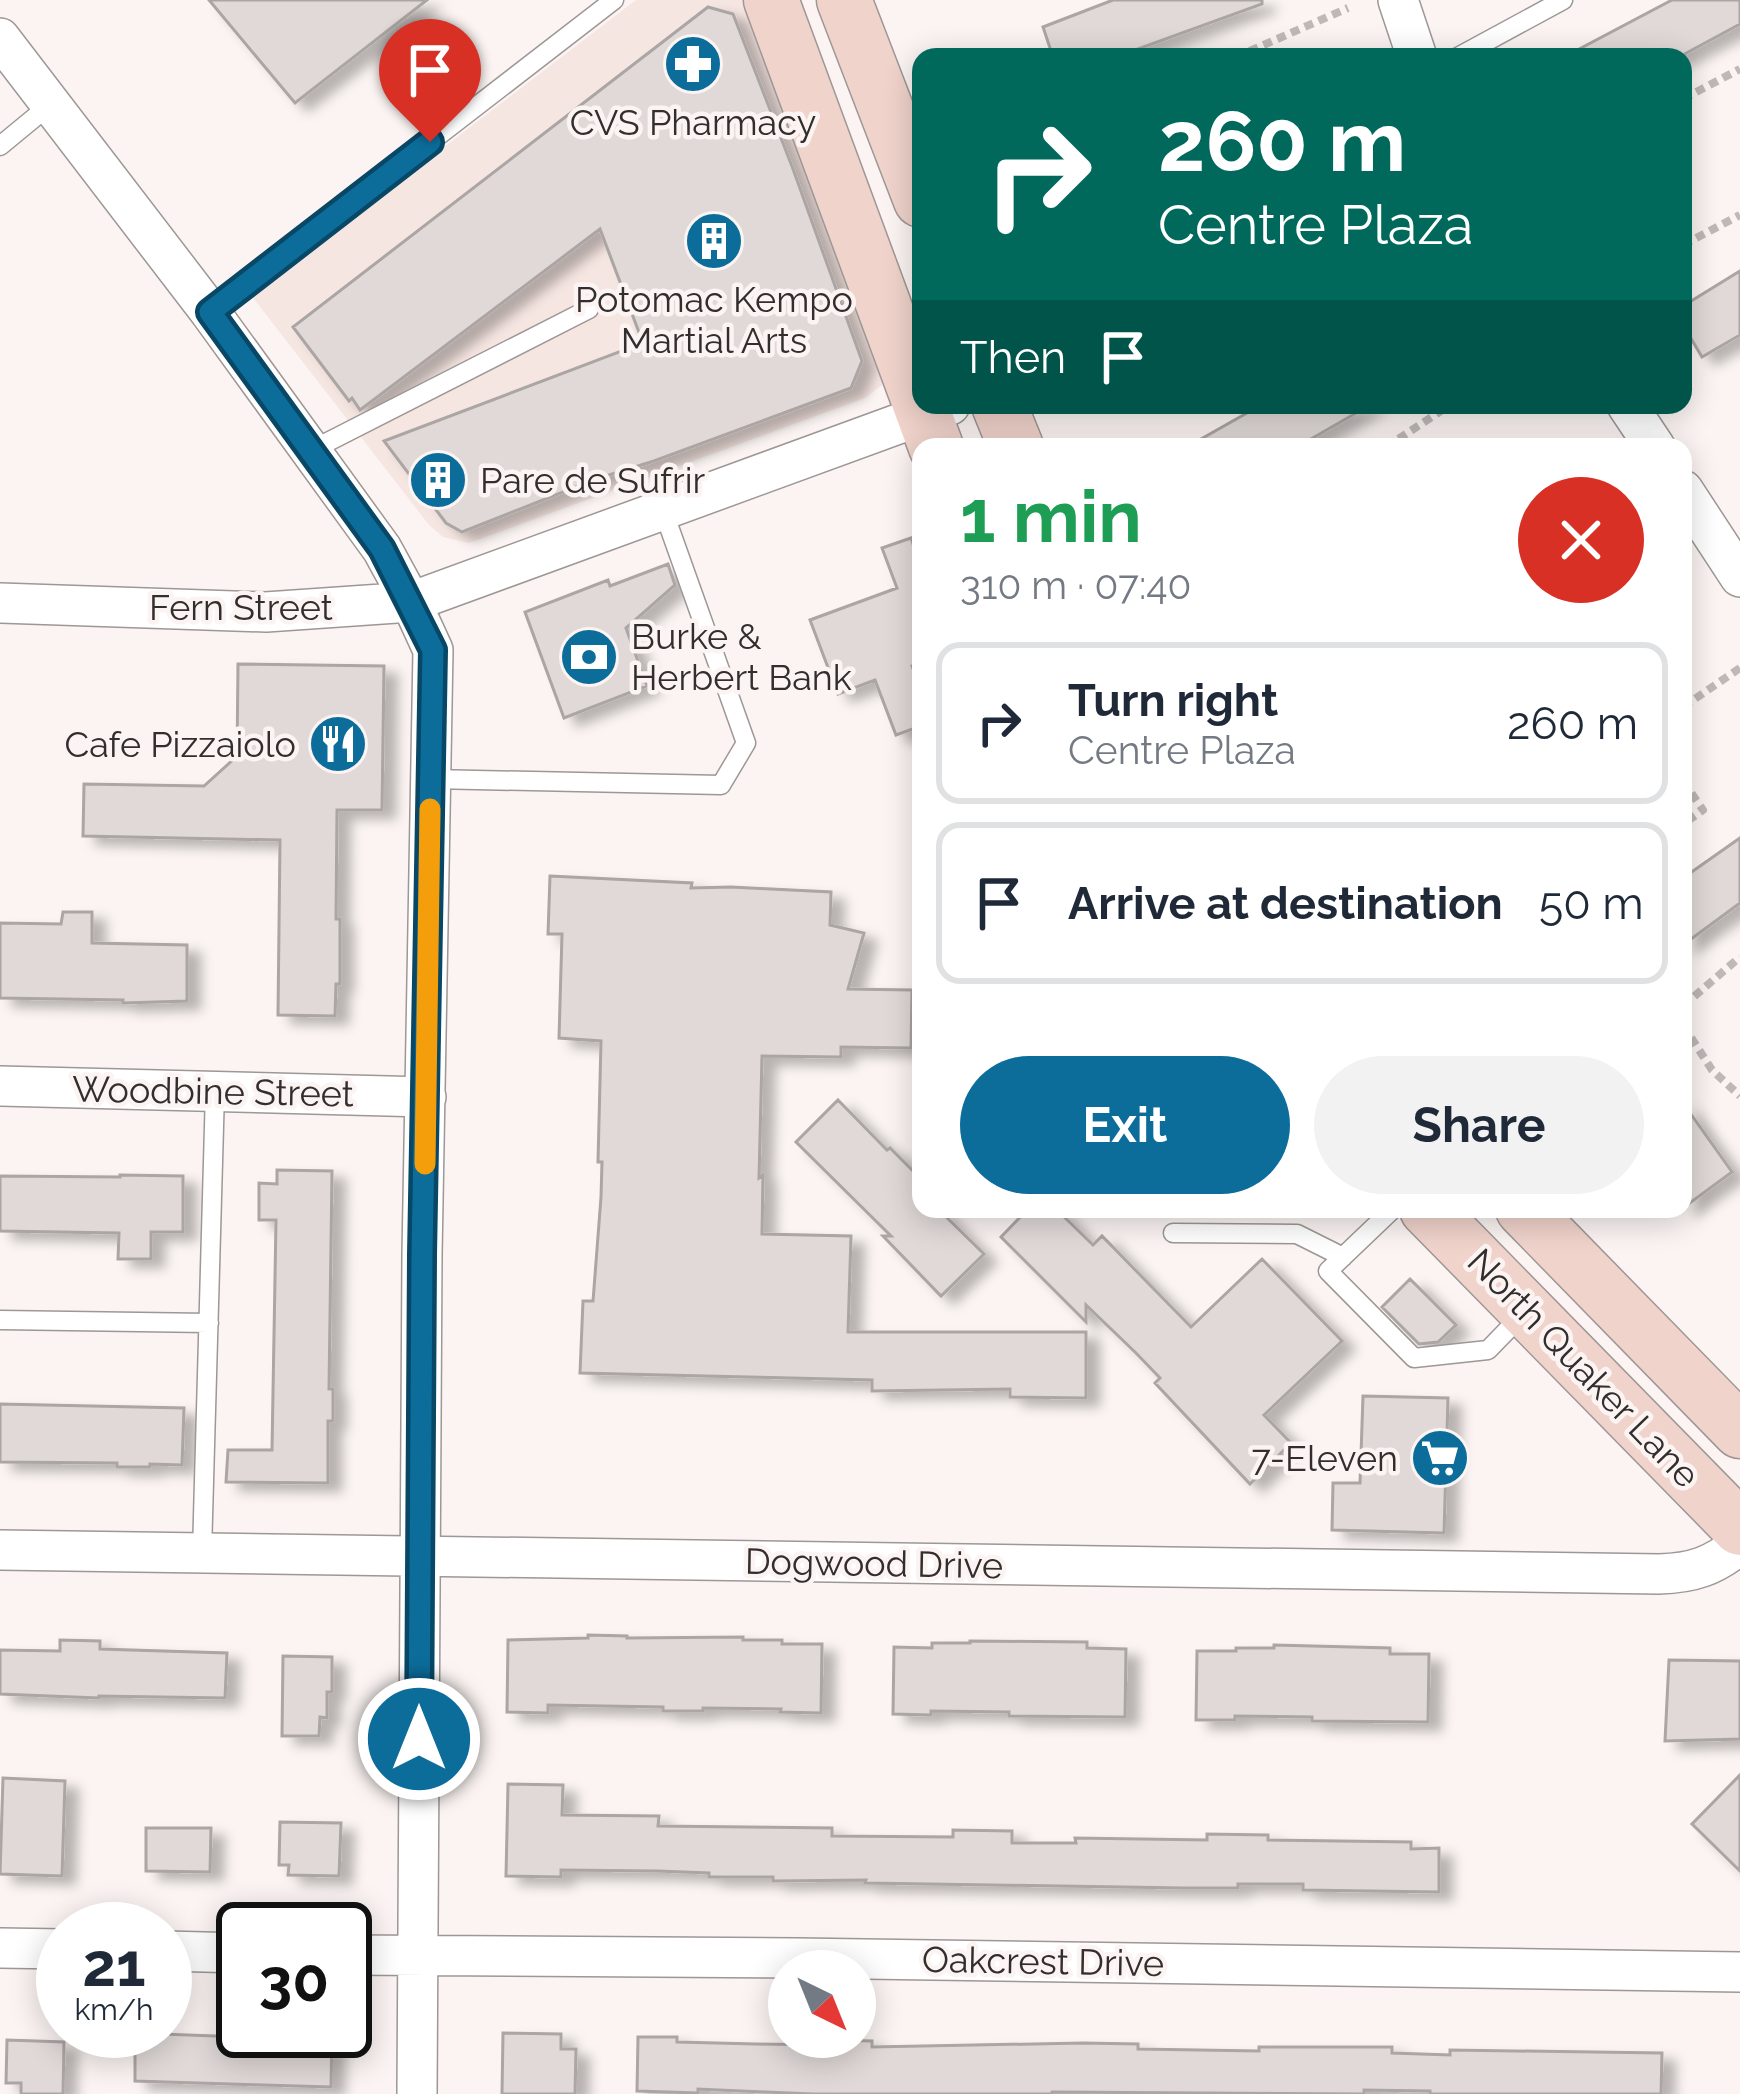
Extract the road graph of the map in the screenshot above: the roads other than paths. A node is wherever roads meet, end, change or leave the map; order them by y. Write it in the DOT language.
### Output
graph roads {
  1 [pos="614,0"];
  2 [pos="771,0"];
  3 [pos="844,0"];
  4 [pos="1398,0"];
  5 [pos="1563,0"];
  6 [pos="0,38"];
  7 [pos="1414,48"];
  8 [pos="1475,48"];
  9 [pos="51,104"];
  10 [pos="0,146"];
  11 [pos="912,177"];
  12 [pos="590,309"];
  13 [pos="210,312"];
  14 [pos="912,361"];
  15 [pos="936,422"];
  16 [pos="310,452"];
  17 [pos="1692,504"];
  18 [pos="663,510"];
  19 [pos="1740,577"];
  20 [pos="411,602"];
  21 [pos="0,603"];
  22 [pos="431,779"];
  23 [pos="0,1086"];
  24 [pos="215,1091"];
  25 [pos="426,1096"];
  26 [pos="1384,1218"];
  27 [pos="1436,1218"];
  28 [pos="1532,1218"];
  29 [pos="1173,1233"];
  30 [pos="1343,1257"];
  31 [pos="1527,1310"];
  32 [pos="0,1320"];
  33 [pos="209,1323"];
  34 [pos="1740,1431"];
  35 [pos="1740,1528"];
  36 [pos="1740,1544"];
  37 [pos="0,1550"];
  38 [pos="202,1552"];
  39 [pos="419,1555"];
  40 [pos="0,1948"];
  41 [pos="36,1949"];
  42 [pos="372,1956"];
  43 [pos="419,1957"];
  44 [pos="1740,1972"];
  45 [pos="417,2094"];
  1 -- 13 [label="lane"];
  2 -- 14 [label="main road"];
  3 -- 11 [label="main road"];
  4 -- 7 [label="street"];
  5 -- 8 [label="lane"];
  6 -- 9 [label="street"];
  9 -- 10 [label="lane"];
  9 -- 13 [label="street"];
  12 -- 16 [label="lane"];
  13 -- 16 [label="street"];
  15 -- 18 [label="street, Fern Street"];
  16 -- 20 [label="street"];
  17 -- 19 [label="street"];
  18 -- 20 [label="street, Fern Street"];
  18 -- 22 [label="lane"];
  20 -- 21 [label="street, Fern Street"];
  20 -- 22 [label="street"];
  22 -- 25 [label="street"];
  23 -- 24 [label="street, Woodbine Street"];
  24 -- 25 [label="street, Woodbine Street"];
  24 -- 33 [label="lane"];
  25 -- 39 [label="street"];
  26 -- 30 [label="lane"];
  27 -- 31 [label="main road, North Quaker Lane"];
  28 -- 34 [label="main road, North Quaker Lane"];
  29 -- 30 [label="lane"];
  30 -- 31 [label="lane"];
  31 -- 35 [label="main road, North Quaker Lane"];
  32 -- 33 [label="lane"];
  33 -- 38 [label="lane"];
  36 -- 39 [label="street, Dogwood Drive"];
  37 -- 38 [label="street, Dogwood Drive"];
  38 -- 39 [label="street, Dogwood Drive"];
  39 -- 43 [label="street"];
  40 -- 41 [label="street"];
  42 -- 43 [label="street, Oakcrest Drive"];
  43 -- 44 [label="street, Oakcrest Drive"];
  43 -- 45 [label="street"];
}
